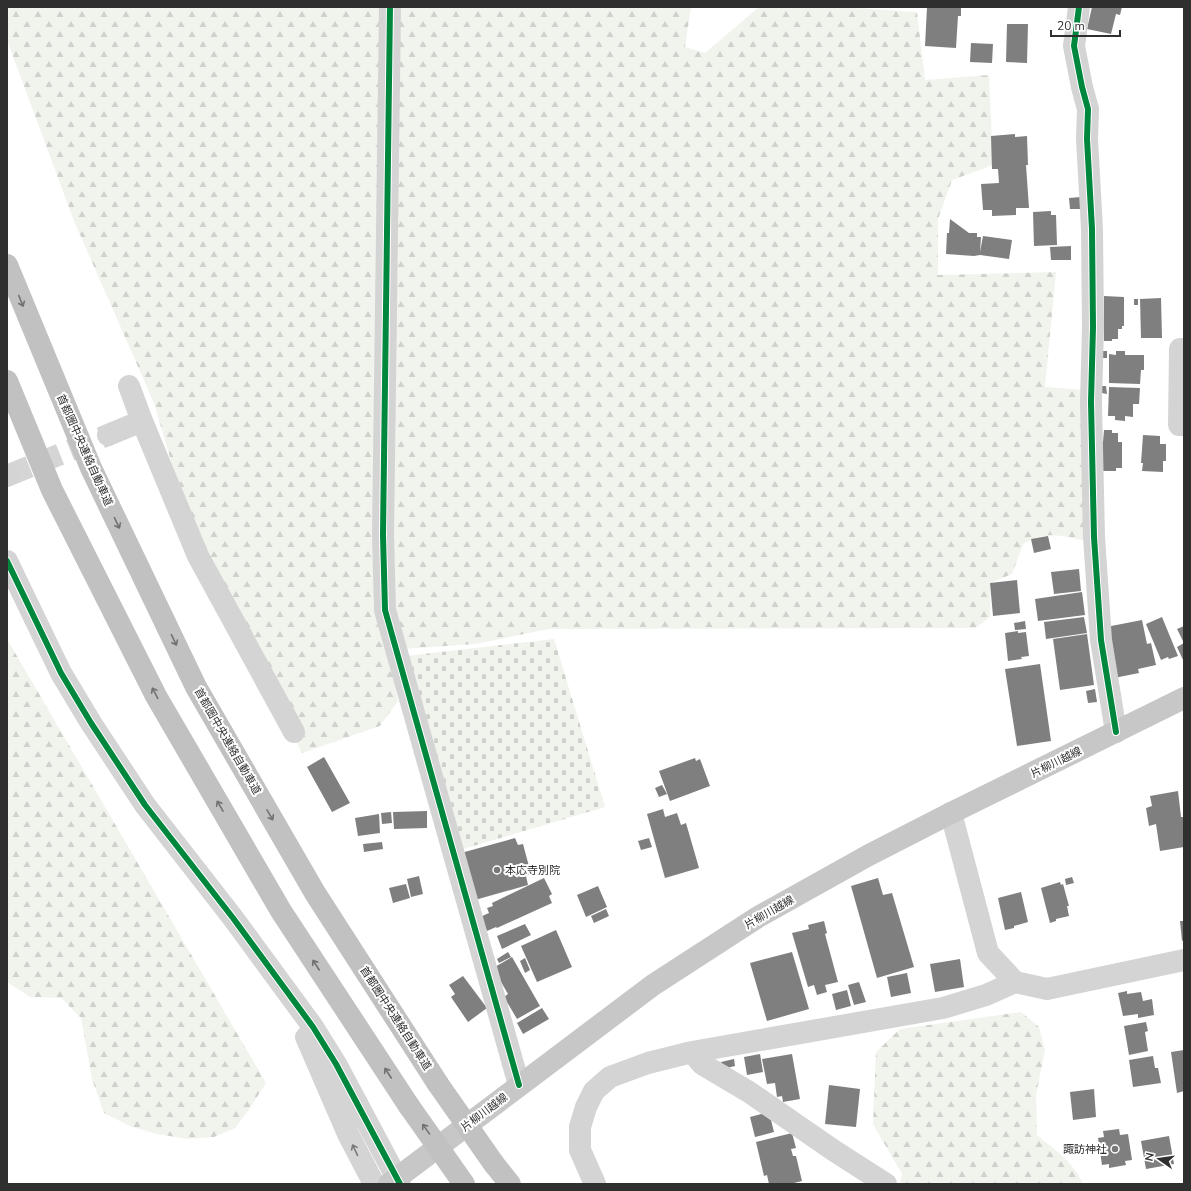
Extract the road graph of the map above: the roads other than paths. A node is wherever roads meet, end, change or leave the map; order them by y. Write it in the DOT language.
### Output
graph roads {
  1 [pos="390,7"];
  2 [pos="1079,7"];
  3 [pos="7,265"];
  4 [pos="1184,349"];
  5 [pos="7,381"];
  6 [pos="129,386"];
  7 [pos="142,421"];
  8 [pos="1184,425"];
  9 [pos="108,435"];
  10 [pos="7,561"];
  11 [pos="1184,698"];
  12 [pos="294,732"];
  13 [pos="1116,732"];
  14 [pos="951,813"];
  15 [pos="265,960"];
  16 [pos="1184,960"];
  17 [pos="1014,982"];
  18 [pos="692,1052"];
  19 [pos="519,1085"];
  20 [pos="396,1182"];
  21 [pos="374,1184"];
  22 [pos="464,1184"];
  23 [pos="510,1184"];
  24 [pos="595,1184"];
  25 [pos="886,1184"];
  1 -- 19 [label="street"];
  2 -- 13 [label="street"];
  3 -- 23 [label="highway, 首都圏中央連絡自動車道, one-way, bridge"];
  4 -- 8 [label="street"];
  22 -- 5 [label="highway, one-way, bridge"];
  6 -- 7 [label="street"];
  7 -- 9 [label="street"];
  7 -- 12 [label="street"];
  10 -- 15 [label="street"];
  11 -- 13 [label="main road, 片柳川越線"];
  13 -- 14 [label="main road, 片柳川越線"];
  14 -- 17 [label="street"];
  14 -- 19 [label="main road, 片柳川越線"];
  15 -- 20 [label="street"];
  21 -- 15 [label="street, one-way"];
  16 -- 17 [label="street"];
  17 -- 18 [label="street"];
  18 -- 24 [label="street"];
  18 -- 25 [label="street"];
  19 -- 20 [label="main road, 片柳川越線"];
}
